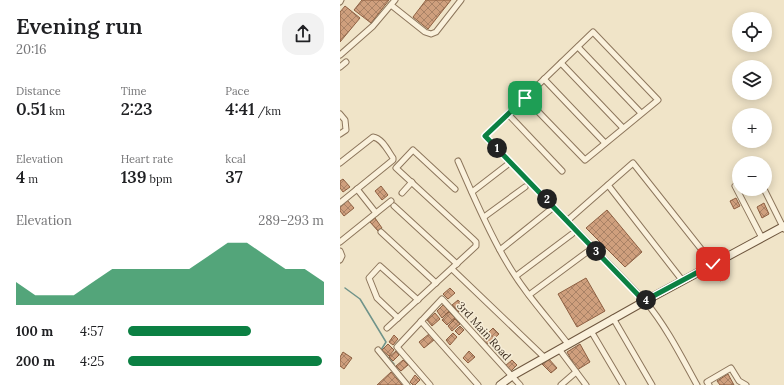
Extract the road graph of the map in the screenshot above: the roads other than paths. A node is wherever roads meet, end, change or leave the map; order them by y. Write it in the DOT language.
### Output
graph roads {
  1 [pos="395,0"];
  2 [pos="462,0"];
  3 [pos="391,5"];
  4 [pos="578,47"];
  5 [pos="340,55"];
  6 [pos="346,62"];
  7 [pos="561,63"];
  8 [pos="340,67"];
  9 [pos="544,79"];
  10 [pos="525,98"];
  11 [pos="641,113"];
  12 [pos="340,114"];
  13 [pos="508,114"];
  14 [pos="623,128"];
  15 [pos="340,134"];
  16 [pos="605,143"];
  17 [pos="458,161"];
  18 [pos="340,163"];
  19 [pos="507,165"];
  20 [pos="562,171"];
  21 [pos="412,182"];
  22 [pos="608,185"];
  23 [pos="525,187"];
  24 [pos="357,189"];
  25 [pos="455,189"];
  26 [pos="472,192"];
  27 [pos="402,193"];
  28 [pos="740,196"];
  29 [pos="768,196"];
  30 [pos="340,202"];
  31 [pos="550,210"];
  32 [pos="376,213"];
  33 [pos="484,217"];
  34 [pos="567,220"];
  35 [pos="784,227"];
  36 [pos="381,232"];
  37 [pos="572,234"];
  38 [pos="762,238"];
  39 [pos="340,242"];
  40 [pos="500,250"];
  41 [pos="340,251"];
  42 [pos="587,252"];
  43 [pos="340,260"];
  44 [pos="457,264"];
  45 [pos="713,264"];
  46 [pos="452,269"];
  47 [pos="516,276"];
  48 [pos="682,280"];
  49 [pos="436,283"];
  50 [pos="529,295"];
  51 [pos="418,300"];
  52 [pos="644,301"];
  53 [pos="398,318"];
  54 [pos="613,318"];
  55 [pos="421,321"];
  56 [pos="388,328"];
  57 [pos="591,331"];
  58 [pos="568,344"];
  59 [pos="559,349"];
  60 [pos="378,350"];
  61 [pos="544,357"];
  62 [pos="576,372"];
  63 [pos="512,376"];
  64 [pos="408,385"];
  65 [pos="430,385"];
  66 [pos="478,385"];
  67 [pos="500,385"];
  68 [pos="520,385"];
  69 [pos="561,385"];
  70 [pos="586,385"];
  71 [pos="623,385"];
  72 [pos="652,385"];
  73 [pos="697,385"];
  74 [pos="709,385"];
  75 [pos="746,385"];
  1 -- 3 [label="street"];
  2 -- 3 [label="street"];
  3 -- 5 [label="street"];
  4 -- 7 [label="street"];
  4 -- 11 [label="street"];
  4 -- 11 [label="street"];
  6 -- 8 [label="street"];
  7 -- 9 [label="street"];
  7 -- 14 [label="street"];
  9 -- 10 [label="street"];
  9 -- 16 [label="street"];
  10 -- 13 [label="street"];
  10 -- 16 [label="street"];
  11 -- 14 [label="street"];
  12 -- 15 [label="street"];
  13 -- 20 [label="street"];
  13 -- 34 [label="street"];
  14 -- 16 [label="street"];
  17 -- 26 [label="street"];
  18 -- 24 [label="street"];
  19 -- 26 [label="street"];
  21 -- 25 [label="street"];
  21 -- 27 [label="street"];
  21 -- 44 [label="street"];
  22 -- 34 [label="street"];
  22 -- 45 [label="street"];
  22 -- 48 [label="street"];
  23 -- 33 [label="street"];
  24 -- 30 [label="street"];
  24 -- 32 [label="street"];
  26 -- 33 [label="street"];
  28 -- 38 [label="street"];
  29 -- 35 [label="street"];
  31 -- 40 [label="street"];
  32 -- 39 [label="street"];
  32 -- 44 [label="street"];
  33 -- 40 [label="street"];
  34 -- 52 [label="street"];
  35 -- 38 [label="street"];
  36 -- 49 [label="street"];
  37 -- 47 [label="street"];
  38 -- 45 [label="street"];
  40 -- 47 [label="street"];
  41 -- 43 [label="street"];
  42 -- 50 [label="street"];
  44 -- 46 [label="street"];
  45 -- 48 [label="street"];
  46 -- 49 [label="street"];
  46 -- 61 [label="street"];
  47 -- 50 [label="street"];
  48 -- 52 [label="street"];
  49 -- 51 [label="street"];
  50 -- 58 [label="street"];
  51 -- 53 [label="street"];
  51 -- 53 [label="street"];
  52 -- 54 [label="street"];
  52 -- 73 [label="street"];
  53 -- 56 [label="street"];
  54 -- 57 [label="street"];
  54 -- 72 [label="street"];
  55 -- 63 [label="street, 3rd Main Road"];
  55 -- 65 [label="street"];
  55 -- 66 [label="street"];
  57 -- 58 [label="street"];
  57 -- 71 [label="street"];
  58 -- 59 [label="street"];
  59 -- 61 [label="street"];
  59 -- 62 [label="street"];
  60 -- 64 [label="street"];
  61 -- 63 [label="street"];
  62 -- 69 [label="street"];
  62 -- 70 [label="street"];
  63 -- 67 [label="street"];
  63 -- 68 [label="street, 3rd Main Road"];
  74 -- 75 [label="street"];
}
